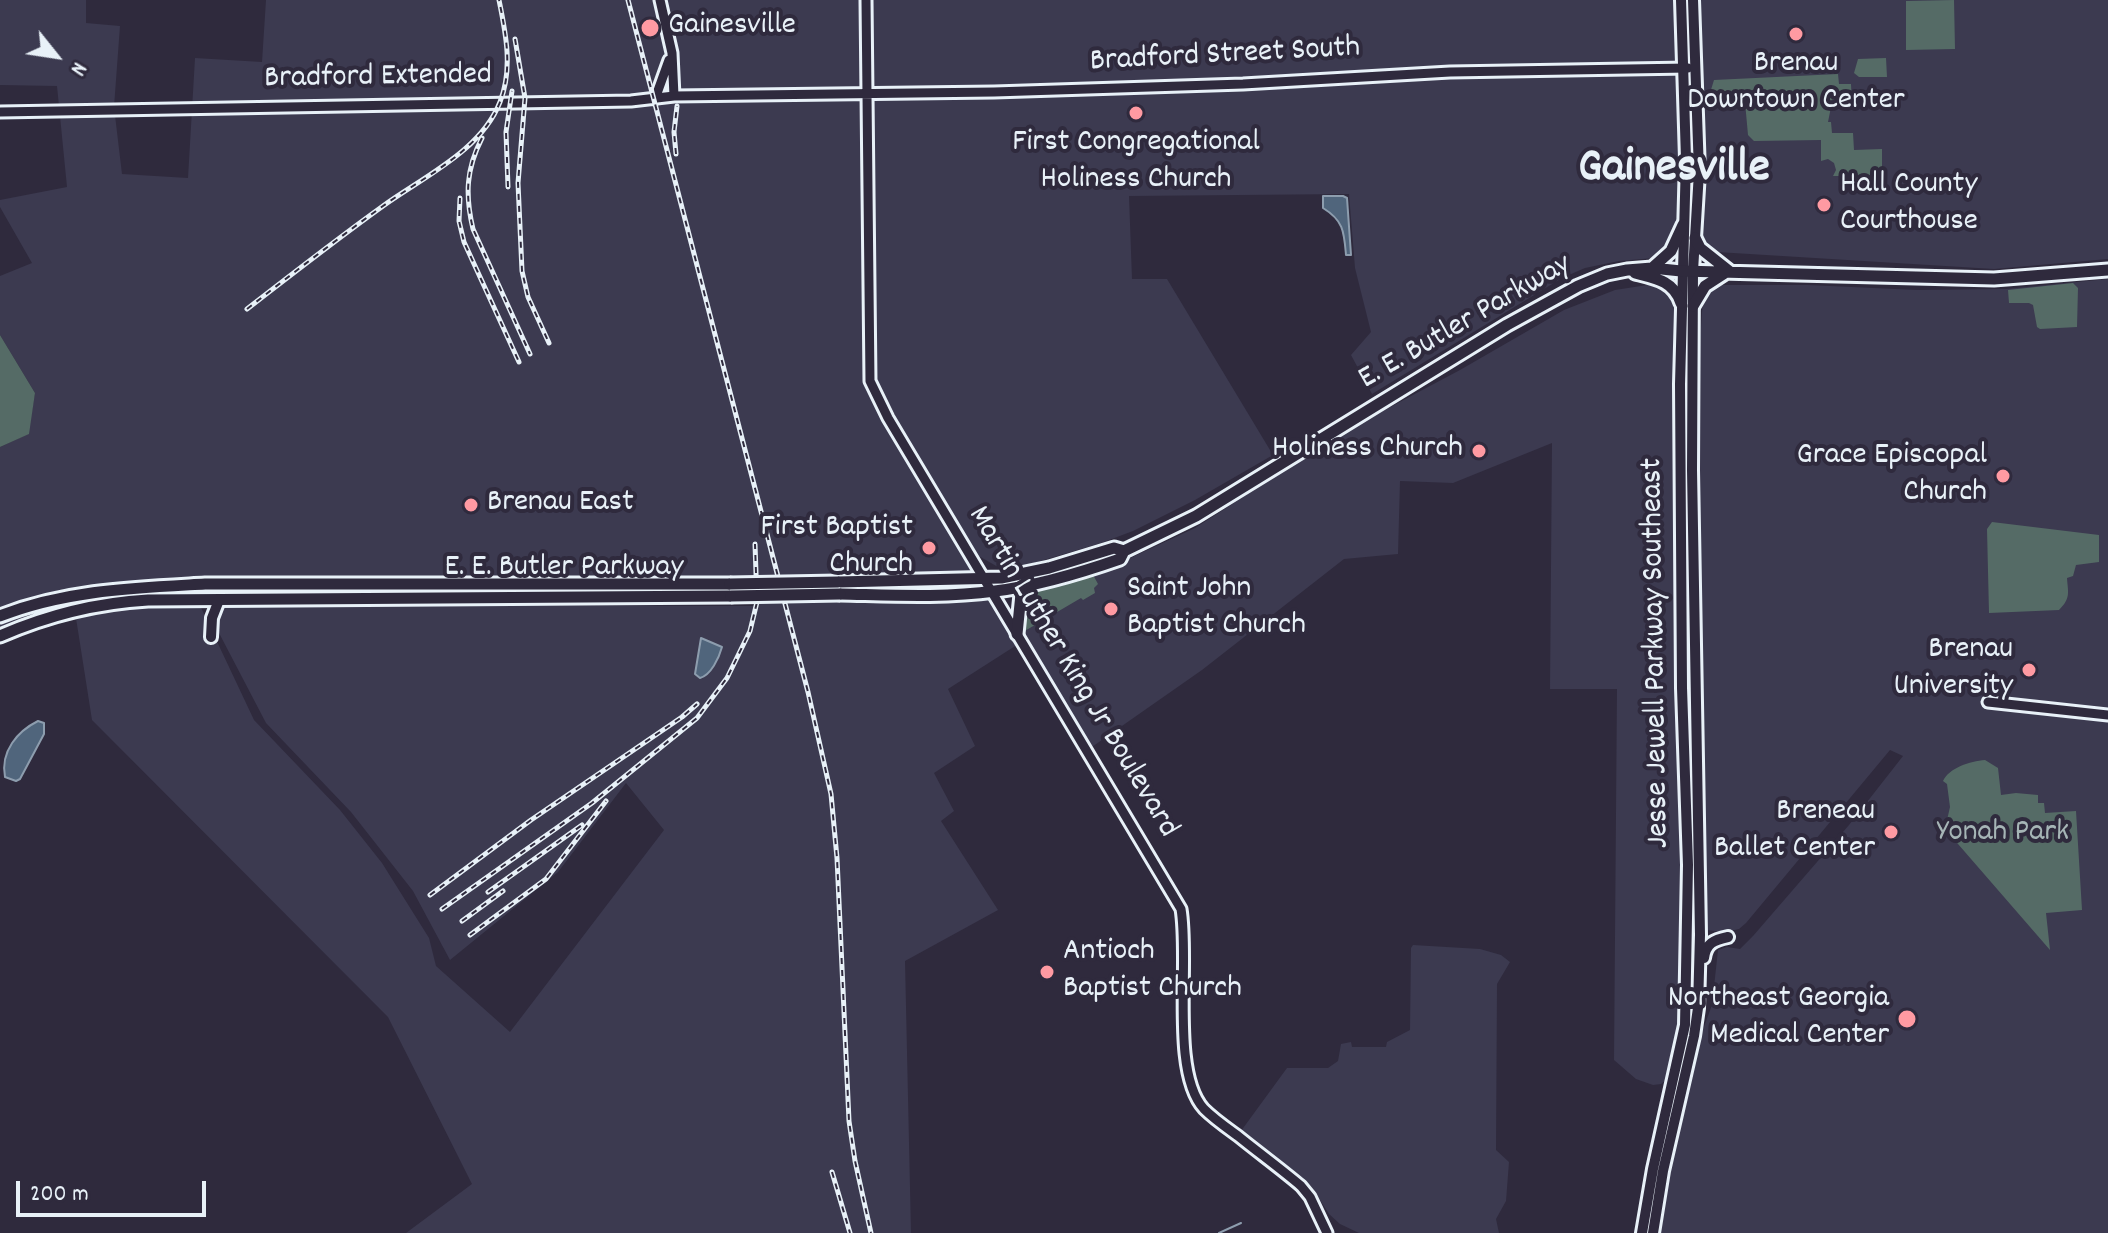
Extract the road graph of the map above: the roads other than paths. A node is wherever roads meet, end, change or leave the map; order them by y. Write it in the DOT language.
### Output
graph roads {
  1 [pos="660,0"];
  2 [pos="866,0"];
  3 [pos="1681,0"];
  4 [pos="1693,0"];
  5 [pos="672,53"];
  6 [pos="1690,68"];
  7 [pos="867,93"];
  8 [pos="756,95"];
  9 [pos="674,96"];
  10 [pos="655,99"];
  11 [pos="0,112"];
  12 [pos="1683,225"];
  13 [pos="1695,238"];
  14 [pos="1652,268"];
  15 [pos="1627,270"];
  16 [pos="2108,270"];
  17 [pos="1687,271"];
  18 [pos="1729,271"];
  19 [pos="1687,305"];
  20 [pos="1124,551"];
  21 [pos="985,578"];
  22 [pos="1025,586"];
  23 [pos="839,588"];
  24 [pos="731,590"];
  25 [pos="994,592"];
  26 [pos="219,600"];
  27 [pos="0,616"];
  28 [pos="1017,634"];
  29 [pos="0,636"];
  30 [pos="211,637"];
  31 [pos="1988,702"];
  32 [pos="2108,715"];
  33 [pos="1728,937"];
  34 [pos="1698,1008"];
  35 [pos="1327,1233"];
  36 [pos="1642,1233"];
  37 [pos="1653,1233"];
  1 -- 5 [label="street"];
  2 -- 7 [label="street, Martin Luther King Jr Boulevard"];
  3 -- 6 [label="main road"];
  4 -- 6 [label="main road"];
  5 -- 9 [label="street"];
  5 -- 10 [label="street"];
  6 -- 7 [label="street, Bradford Street South"];
  6 -- 12 [label="main road, Jesse Jewell Parkway Southeast"];
  6 -- 13 [label="main road, Jesse Jewell Parkway Southeast"];
  7 -- 8 [label="street, Bradford Street South"];
  7 -- 21 [label="street, Martin Luther King Jr Boulevard"];
  8 -- 9 [label="street, Bradford Extended"];
  9 -- 10 [label="street, Bradford Extended"];
  10 -- 11 [label="street, Bradford Extended"];
  12 -- 14 [label="highway"];
  12 -- 17 [label="main road, Jesse Jewell Parkway Southeast"];
  13 -- 17 [label="main road, Jesse Jewell Parkway Southeast"];
  13 -- 18 [label="highway"];
  14 -- 15 [label="highway, E. E. Butler Parkway"];
  14 -- 17 [label="highway, E. E. Butler Parkway"];
  15 -- 19 [label="highway"];
  15 -- 20 [label="highway, E. E. Butler Parkway"];
  16 -- 18 [label="highway, E. E. Butler Parkway"];
  17 -- 18 [label="highway, E. E. Butler Parkway"];
  17 -- 19 [label="main road, Jesse Jewell Parkway Southeast"];
  18 -- 19 [label="highway"];
  19 -- 34 [label="main road, Jesse Jewell Parkway Southeast"];
  19 -- 36 [label="main road, Jesse Jewell Parkway Southeast"];
  20 -- 21 [label="highway, E. E. Butler Parkway"];
  20 -- 22 [label="highway, E. E. Butler Parkway"];
  21 -- 23 [label="highway, E. E. Butler Parkway"];
  21 -- 25 [label="street, Martin Luther King Jr Boulevard"];
  22 -- 25 [label="highway, E. E. Butler Parkway"];
  22 -- 28 [label="highway"];
  23 -- 24 [label="highway, E. E. Butler Parkway, bridge"];
  23 -- 25 [label="highway, E. E. Butler Parkway"];
  24 -- 26 [label="highway, E. E. Butler Parkway"];
  24 -- 27 [label="highway, E. E. Butler Parkway"];
  25 -- 28 [label="street, Martin Luther King Jr Boulevard"];
  26 -- 29 [label="highway, E. E. Butler Parkway"];
  26 -- 30 [label="main road"];
  28 -- 35 [label="street, Martin Luther King Jr Boulevard"];
  31 -- 32 [label="street"];
  33 -- 34 [label="main road"];
  34 -- 37 [label="main road, Jesse Jewell Parkway Southeast"];
}
